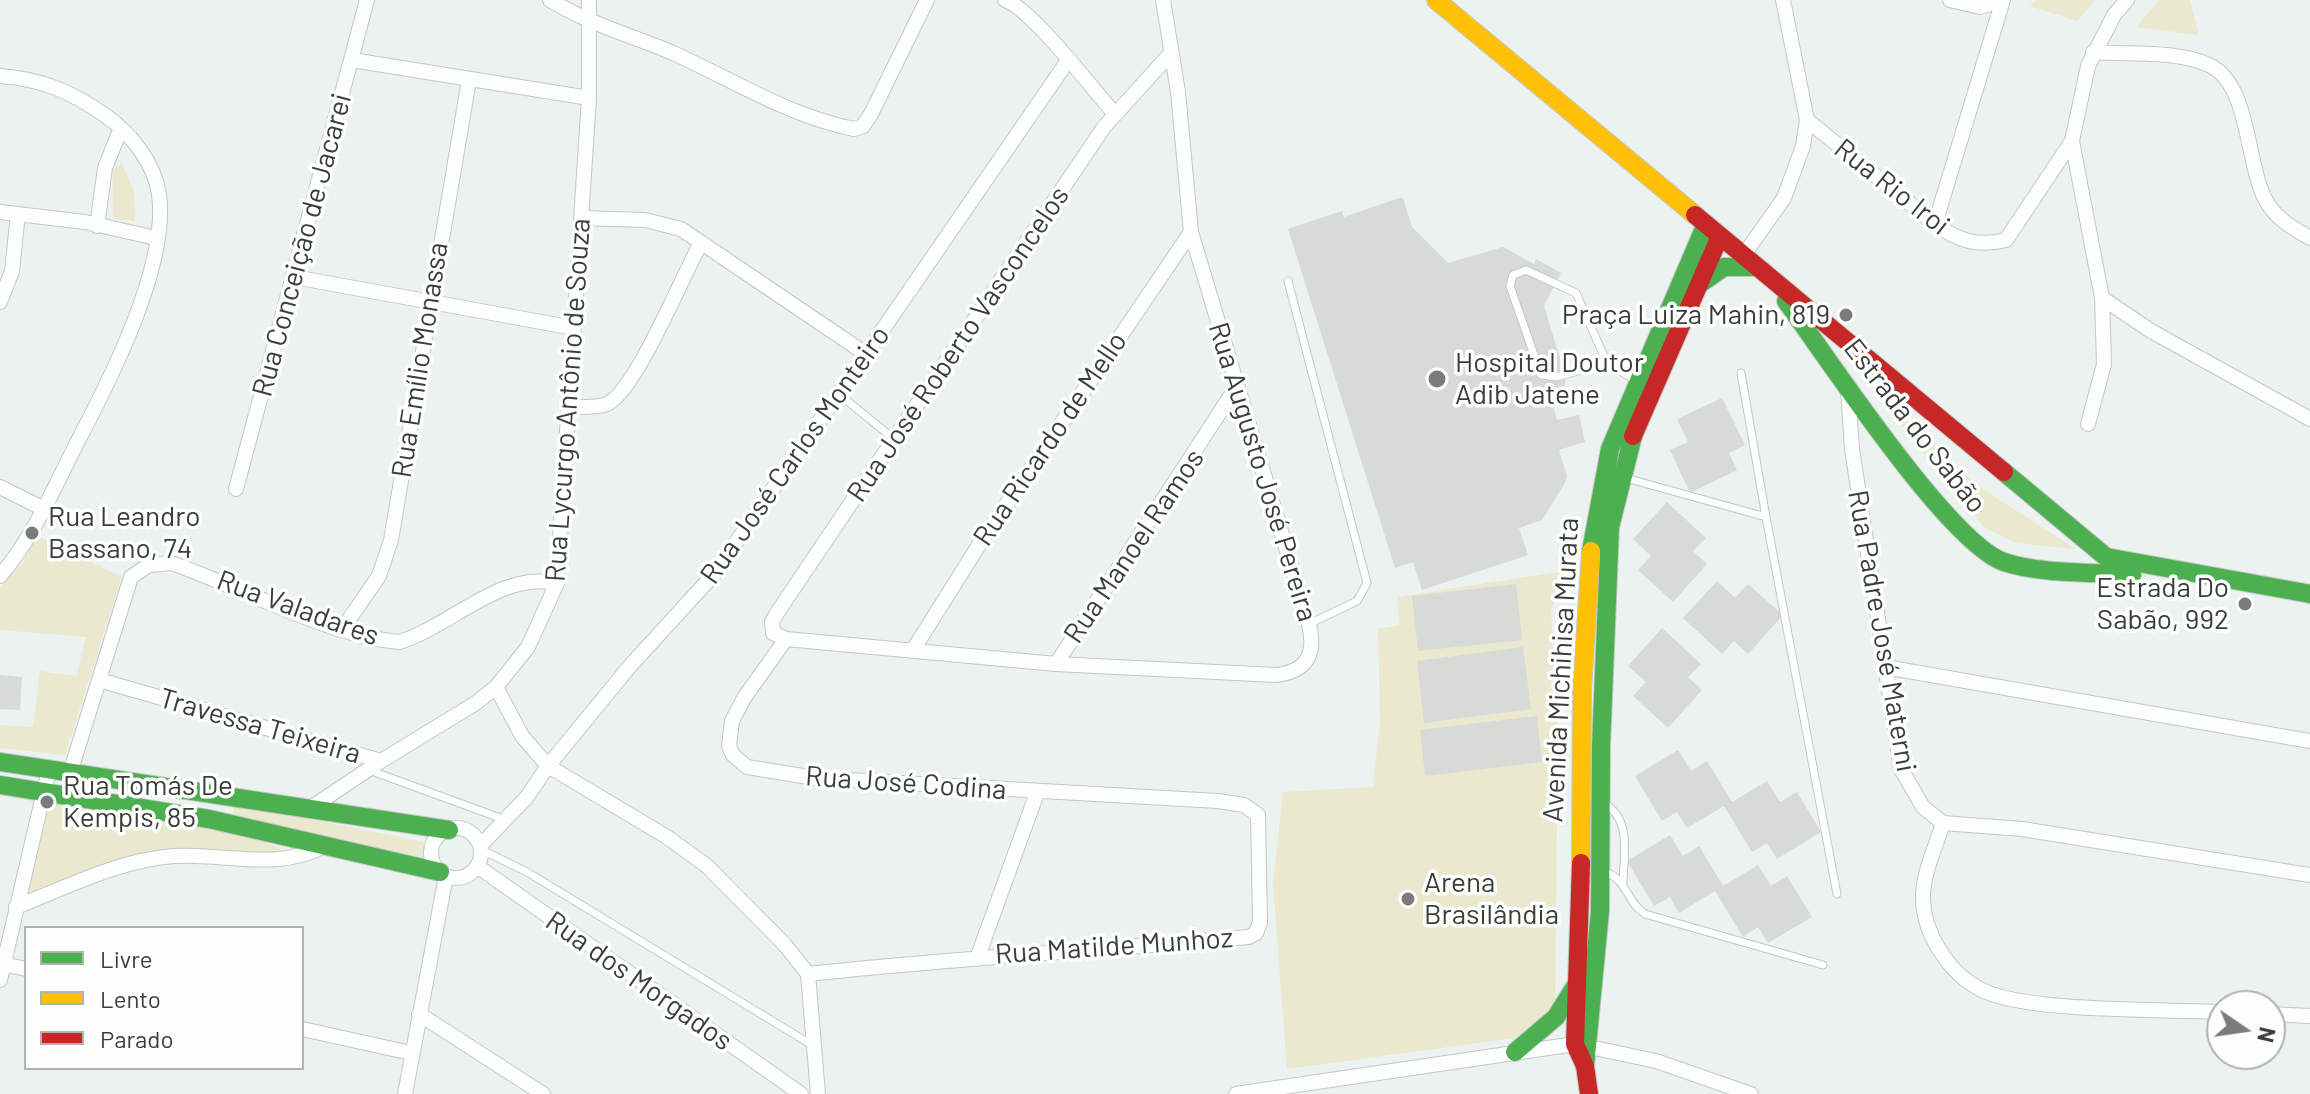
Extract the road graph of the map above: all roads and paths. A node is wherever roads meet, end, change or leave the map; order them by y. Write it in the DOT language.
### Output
graph roads {
  1 [pos="367,0"];
  2 [pos="550,0"];
  3 [pos="589,0"];
  4 [pos="927,0"];
  5 [pos="1163,0"];
  6 [pos="1436,0"];
  7 [pos="1783,0"];
  8 [pos="1950,0"];
  9 [pos="2003,0"];
  10 [pos="2127,0"];
  11 [pos="1012,1"];
  12 [pos="587,18"];
  13 [pos="2093,52"];
  14 [pos="1171,53"];
  15 [pos="352,60"];
  16 [pos="1067,62"];
  17 [pos="0,76"];
  18 [pos="469,80"];
  19 [pos="589,98"];
  20 [pos="1115,114"];
  21 [pos="1807,120"];
  22 [pos="121,128"];
  23 [pos="2072,141"];
  24 [pos="0,212"];
  25 [pos="18,214"];
  26 [pos="581,218"];
  27 [pos="1706,224"];
  28 [pos="1935,224"];
  29 [pos="97,226"];
  30 [pos="1191,232"];
  31 [pos="1720,236"];
  32 [pos="156,238"];
  33 [pos="2310,238"];
  34 [pos="701,243"];
  35 [pos="1748,262"];
  36 [pos="294,277"];
  37 [pos="1288,281"];
  38 [pos="1775,285"];
  39 [pos="1698,286"];
  40 [pos="2102,298"];
  41 [pos="0,302"];
  42 [pos="429,302"];
  43 [pos="574,328"];
  44 [pos="866,354"];
  45 [pos="1607,363"];
  46 [pos="1883,369"];
  47 [pos="1741,373"];
  48 [pos="1639,381"];
  49 [pos="1237,386"];
  50 [pos="1847,388"];
  51 [pos="840,395"];
  52 [pos="570,407"];
  53 [pos="2310,419"];
  54 [pos="2088,424"];
  55 [pos="896,440"];
  56 [pos="1620,477"];
  57 [pos="0,487"];
  58 [pos="236,489"];
  59 [pos="42,508"];
  60 [pos="1766,517"];
  61 [pos="2180,573"];
  62 [pos="0,576"];
  63 [pos="557,583"];
  64 [pos="2310,594"];
  65 [pos="1309,624"];
  66 [pos="343,628"];
  67 [pos="786,639"];
  68 [pos="913,650"];
  69 [pos="1056,664"];
  70 [pos="1885,667"];
  71 [pos="99,680"];
  72 [pos="496,687"];
  73 [pos="2310,741"];
  74 [pos="0,762"];
  75 [pos="375,766"];
  76 [pos="548,766"];
  77 [pos="49,770"];
  78 [pos="70,773"];
  79 [pos="0,785"];
  80 [pos="45,790"];
  81 [pos="1037,793"];
  82 [pos="1218,801"];
  83 [pos="1600,801"];
  84 [pos="309,809"];
  85 [pos="499,823"];
  86 [pos="1943,823"];
  87 [pos="458,831"];
  88 [pos="326,845"];
  89 [pos="480,847"];
  90 [pos="477,866"];
  91 [pos="1600,870"];
  92 [pos="449,875"];
  93 [pos="2310,875"];
  94 [pos="1623,882"];
  95 [pos="1837,894"];
  96 [pos="16,907"];
  97 [pos="978,956"];
  98 [pos="3,964"];
  99 [pos="1823,965"];
  100 [pos="24,969"];
  101 [pos="808,974"];
  102 [pos="1579,978"];
  103 [pos="0,980"];
  104 [pos="2206,1011"];
  105 [pos="419,1014"];
  106 [pos="2286,1015"];
  107 [pos="2310,1016"];
  108 [pos="304,1029"];
  109 [pos="1582,1045"];
  110 [pos="816,1048"];
  111 [pos="1515,1052"];
  112 [pos="411,1053"];
  113 [pos="405,1094"];
  114 [pos="543,1094"];
  115 [pos="801,1094"];
  116 [pos="818,1094"];
  117 [pos="1236,1094"];
  118 [pos="1589,1094"];
  119 [pos="1751,1094"];
  1 -- 15 [label="street, Rua Conceição de Jacarei"];
  2 -- 12 [label="street"];
  3 -- 12 [label="street, Rua Lycurgo Antônio de Souza"];
  4 -- 12 [label="street"];
  5 -- 14 [label="street, Rua Augusto José Pereira"];
  6 -- 27 [label="street, Estrada do Sabão"];
  7 -- 21 [label="street"];
  8 -- 9 [label="street"];
  9 -- 28 [label="street"];
  10 -- 13 [label="street"];
  11 -- 16 [label="street"];
  12 -- 19 [label="street, Rua Lycurgo Antônio de Souza"];
  13 -- 23 [label="street"];
  13 -- 33 [label="street"];
  14 -- 20 [label="street, Rua José Roberto Vasconcelos"];
  14 -- 30 [label="street, Rua Augusto José Pereira"];
  15 -- 18 [label="street"];
  15 -- 36 [label="street, Rua Conceição de Jacarei"];
  16 -- 20 [label="street"];
  16 -- 44 [label="street, Rua José Carlos Monteiro"];
  17 -- 22 [label="street"];
  18 -- 19 [label="street"];
  18 -- 42 [label="street, Rua Emílio Monassa"];
  19 -- 26 [label="street, Rua Lycurgo Antônio de Souza"];
  20 -- 55 [label="street, Rua José Roberto Vasconcelos"];
  21 -- 28 [label="street, Rua Rio Iroi"];
  21 -- 35 [label="street"];
  22 -- 29 [label="street"];
  22 -- 32 [label="street"];
  23 -- 28 [label="street, Rua Rio Iroi"];
  23 -- 40 [label="street"];
  24 -- 25 [label="street"];
  25 -- 29 [label="street"];
  25 -- 41 [label="street"];
  26 -- 34 [label="street"];
  26 -- 43 [label="street, Rua Lycurgo Antônio de Souza"];
  27 -- 31 [label="street, Estrada do Sabão"];
  27 -- 48 [label="street, Avenida Michihisa Murata"];
  29 -- 32 [label="street"];
  30 -- 49 [label="street, Rua Augusto José Pereira"];
  30 -- 68 [label="street, Rua Ricardo de Mello"];
  31 -- 35 [label="street, Estrada do Sabão"];
  31 -- 39 [label="street, Avenida Michihisa Murata"];
  32 -- 59 [label="street"];
  34 -- 44 [label="street"];
  34 -- 52 [label="street"];
  35 -- 38 [label="street, Estrada do Sabão"];
  35 -- 39 [label="street"];
  36 -- 42 [label="street"];
  36 -- 58 [label="street, Rua Conceição de Jacarei"];
  37 -- 65 [label="lane"];
  38 -- 46 [label="street, Estrada do Sabão"];
  38 -- 50 [label="street, Estrada do Sabão"];
  39 -- 56 [label="street, Avenida Michihisa Murata"];
  40 -- 53 [label="street"];
  40 -- 54 [label="street"];
  42 -- 43 [label="street"];
  42 -- 66 [label="street, Rua Emílio Monassa"];
  43 -- 52 [label="street, Rua Lycurgo Antônio de Souza"];
  44 -- 51 [label="street, Rua José Carlos Monteiro"];
  45 -- 45 [label="lane"];
  45 -- 48 [label="lane"];
  46 -- 50 [label="street"];
  46 -- 61 [label="street, Estrada do Sabão"];
  47 -- 60 [label="lane"];
  48 -- 102 [label="street, Avenida Michihisa Murata"];
  49 -- 65 [label="street, Rua Augusto José Pereira"];
  49 -- 69 [label="street, Rua Manoel Ramos"];
  50 -- 61 [label="street, Estrada do Sabão"];
  50 -- 70 [label="street, Rua Padre José Materni"];
  51 -- 55 [label="lane"];
  51 -- 76 [label="street, Rua José Carlos Monteiro"];
  52 -- 63 [label="street, Rua Lycurgo Antônio de Souza"];
  55 -- 67 [label="street, Rua José Roberto Vasconcelos"];
  56 -- 60 [label="lane"];
  56 -- 83 [label="street, Avenida Michihisa Murata"];
  57 -- 59 [label="street"];
  59 -- 62 [label="street"];
  60 -- 95 [label="lane"];
  61 -- 64 [label="street, Estrada do Sabão"];
  63 -- 66 [label="street, Rua Valadares"];
  63 -- 72 [label="street, Rua Lycurgo Antônio de Souza"];
  65 -- 69 [label="street, Rua Augusto José Pereira"];
  66 -- 71 [label="street, Rua Valadares"];
  67 -- 68 [label="street, Rua Augusto José Pereira"];
  67 -- 81 [label="street, Rua José Codina"];
  68 -- 69 [label="street, Rua Augusto José Pereira"];
  70 -- 73 [label="street"];
  70 -- 86 [label="street, Rua Padre José Materni"];
  71 -- 75 [label="street, Travessa Teixeira"];
  71 -- 78 [label="street"];
  72 -- 75 [label="street, Travessa Teixeira"];
  72 -- 76 [label="street"];
  74 -- 77 [label="street"];
  75 -- 84 [label="street"];
  75 -- 85 [label="lane"];
  76 -- 85 [label="street, Rua José Carlos Monteiro"];
  76 -- 101 [label="street"];
  77 -- 78 [label="street"];
  77 -- 80 [label="street"];
  78 -- 84 [label="street"];
  79 -- 80 [label="street"];
  80 -- 88 [label="street"];
  80 -- 96 [label="street"];
  81 -- 82 [label="street, Rua José Codina"];
  81 -- 97 [label="street"];
  82 -- 97 [label="street, Rua Matilde Munhoz"];
  83 -- 91 [label="street, Avenida Michihisa Murata"];
  83 -- 94 [label="lane"];
  84 -- 87 [label="street"];
  85 -- 87 [label="street"];
  85 -- 89 [label="street, Rua José Carlos Monteiro"];
  86 -- 93 [label="street"];
  86 -- 104 [label="street"];
  87 -- 89 [label="street"];
  87 -- 92 [label="street"];
  88 -- 92 [label="street"];
  88 -- 96 [label="street"];
  89 -- 90 [label="street"];
  89 -- 110 [label="lane"];
  90 -- 92 [label="street"];
  90 -- 115 [label="street, Rua dos Morgados"];
  91 -- 94 [label="lane"];
  91 -- 109 [label="street, Avenida Michihisa Murata"];
  92 -- 105 [label="street"];
  94 -- 99 [label="lane"];
  96 -- 98 [label="street"];
  97 -- 101 [label="street, Rua Matilde Munhoz"];
  98 -- 100 [label="street"];
  98 -- 103 [label="street"];
  101 -- 110 [label="street"];
  102 -- 109 [label="street, Avenida Michihisa Murata"];
  102 -- 111 [label="street"];
  105 -- 112 [label="street"];
  105 -- 114 [label="street"];
  106 -- 107 [label="street"];
  108 -- 112 [label="street"];
  109 -- 111 [label="street"];
  109 -- 118 [label="street"];
  109 -- 119 [label="street"];
  110 -- 116 [label="street"];
  111 -- 117 [label="street"];
  112 -- 113 [label="street"];
}
